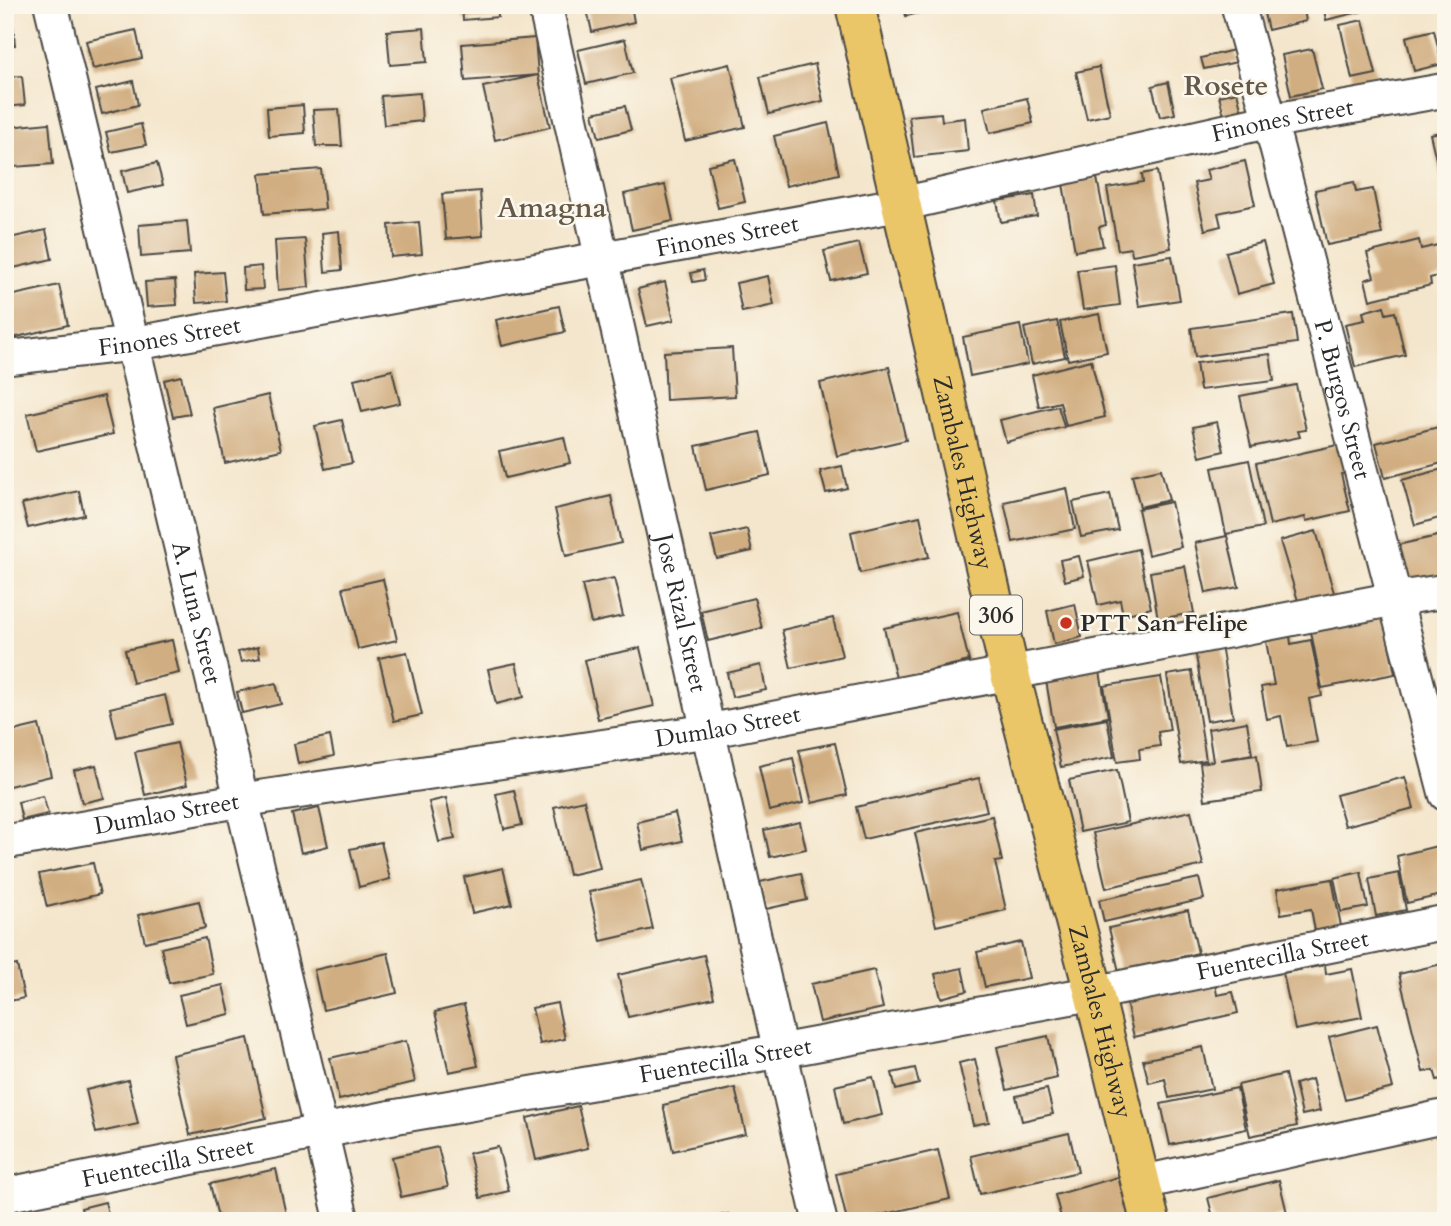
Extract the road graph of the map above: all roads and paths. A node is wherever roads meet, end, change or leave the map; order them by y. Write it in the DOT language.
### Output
graph roads {
  1 [pos="51,5"];
  2 [pos="545,5"];
  3 [pos="855,5"];
  4 [pos="1238,5"];
  5 [pos="1446,90"];
  6 [pos="1270,121"];
  7 [pos="902,204"];
  8 [pos="602,259"];
  9 [pos="132,344"];
  10 [pos="5,358"];
  11 [pos="1446,591"];
  12 [pos="1394,599"];
  13 [pos="1010,674"];
  14 [pos="708,731"];
  15 [pos="1446,794"];
  16 [pos="242,800"];
  17 [pos="5,842"];
  18 [pos="1446,922"];
  19 [pos="1094,993"];
  20 [pos="780,1051"];
  21 [pos="1446,1116"];
  22 [pos="321,1131"];
  23 [pos="1140,1183"];
  24 [pos="5,1195"];
  25 [pos="342,1221"];
  26 [pos="820,1221"];
  27 [pos="1150,1221"];
  1 -- 9 [label="street, A. Luna Street"];
  2 -- 8 [label="street, Jose Rizal Street"];
  3 -- 7 [label="main road, Zambales Highway / 306"];
  4 -- 6 [label="street, P. Burgos Street"];
  5 -- 6 [label="street, Finones Street"];
  6 -- 7 [label="street, Finones Street"];
  6 -- 12 [label="street, P. Burgos Street"];
  7 -- 8 [label="street, Finones Street"];
  7 -- 13 [label="main road, Zambales Highway / 306"];
  8 -- 9 [label="street, Finones Street"];
  8 -- 14 [label="street, Jose Rizal Street"];
  9 -- 10 [label="street, Finones Street"];
  9 -- 16 [label="street, A. Luna Street"];
  11 -- 12 [label="street, Dumlao Street"];
  12 -- 13 [label="street, Dumlao Street"];
  12 -- 15 [label="street, P. Burgos Street"];
  13 -- 14 [label="street, Dumlao Street"];
  13 -- 19 [label="main road, Zambales Highway / 306"];
  14 -- 16 [label="street, Dumlao Street"];
  14 -- 20 [label="street, Jose Rizal Street"];
  16 -- 17 [label="street, Dumlao Street"];
  16 -- 22 [label="street, A. Luna Street"];
  18 -- 19 [label="street, Fuentecilla Street"];
  19 -- 20 [label="street, Fuentecilla Street"];
  19 -- 23 [label="main road, Zambales Highway / 306"];
  20 -- 22 [label="street, Fuentecilla Street"];
  20 -- 26 [label="street, Jose Rizal Street"];
  21 -- 23 [label="street"];
  22 -- 24 [label="street, Fuentecilla Street"];
  22 -- 25 [label="street, A. Luna Street"];
  23 -- 27 [label="main road, Zambales Highway / 306"];
}
